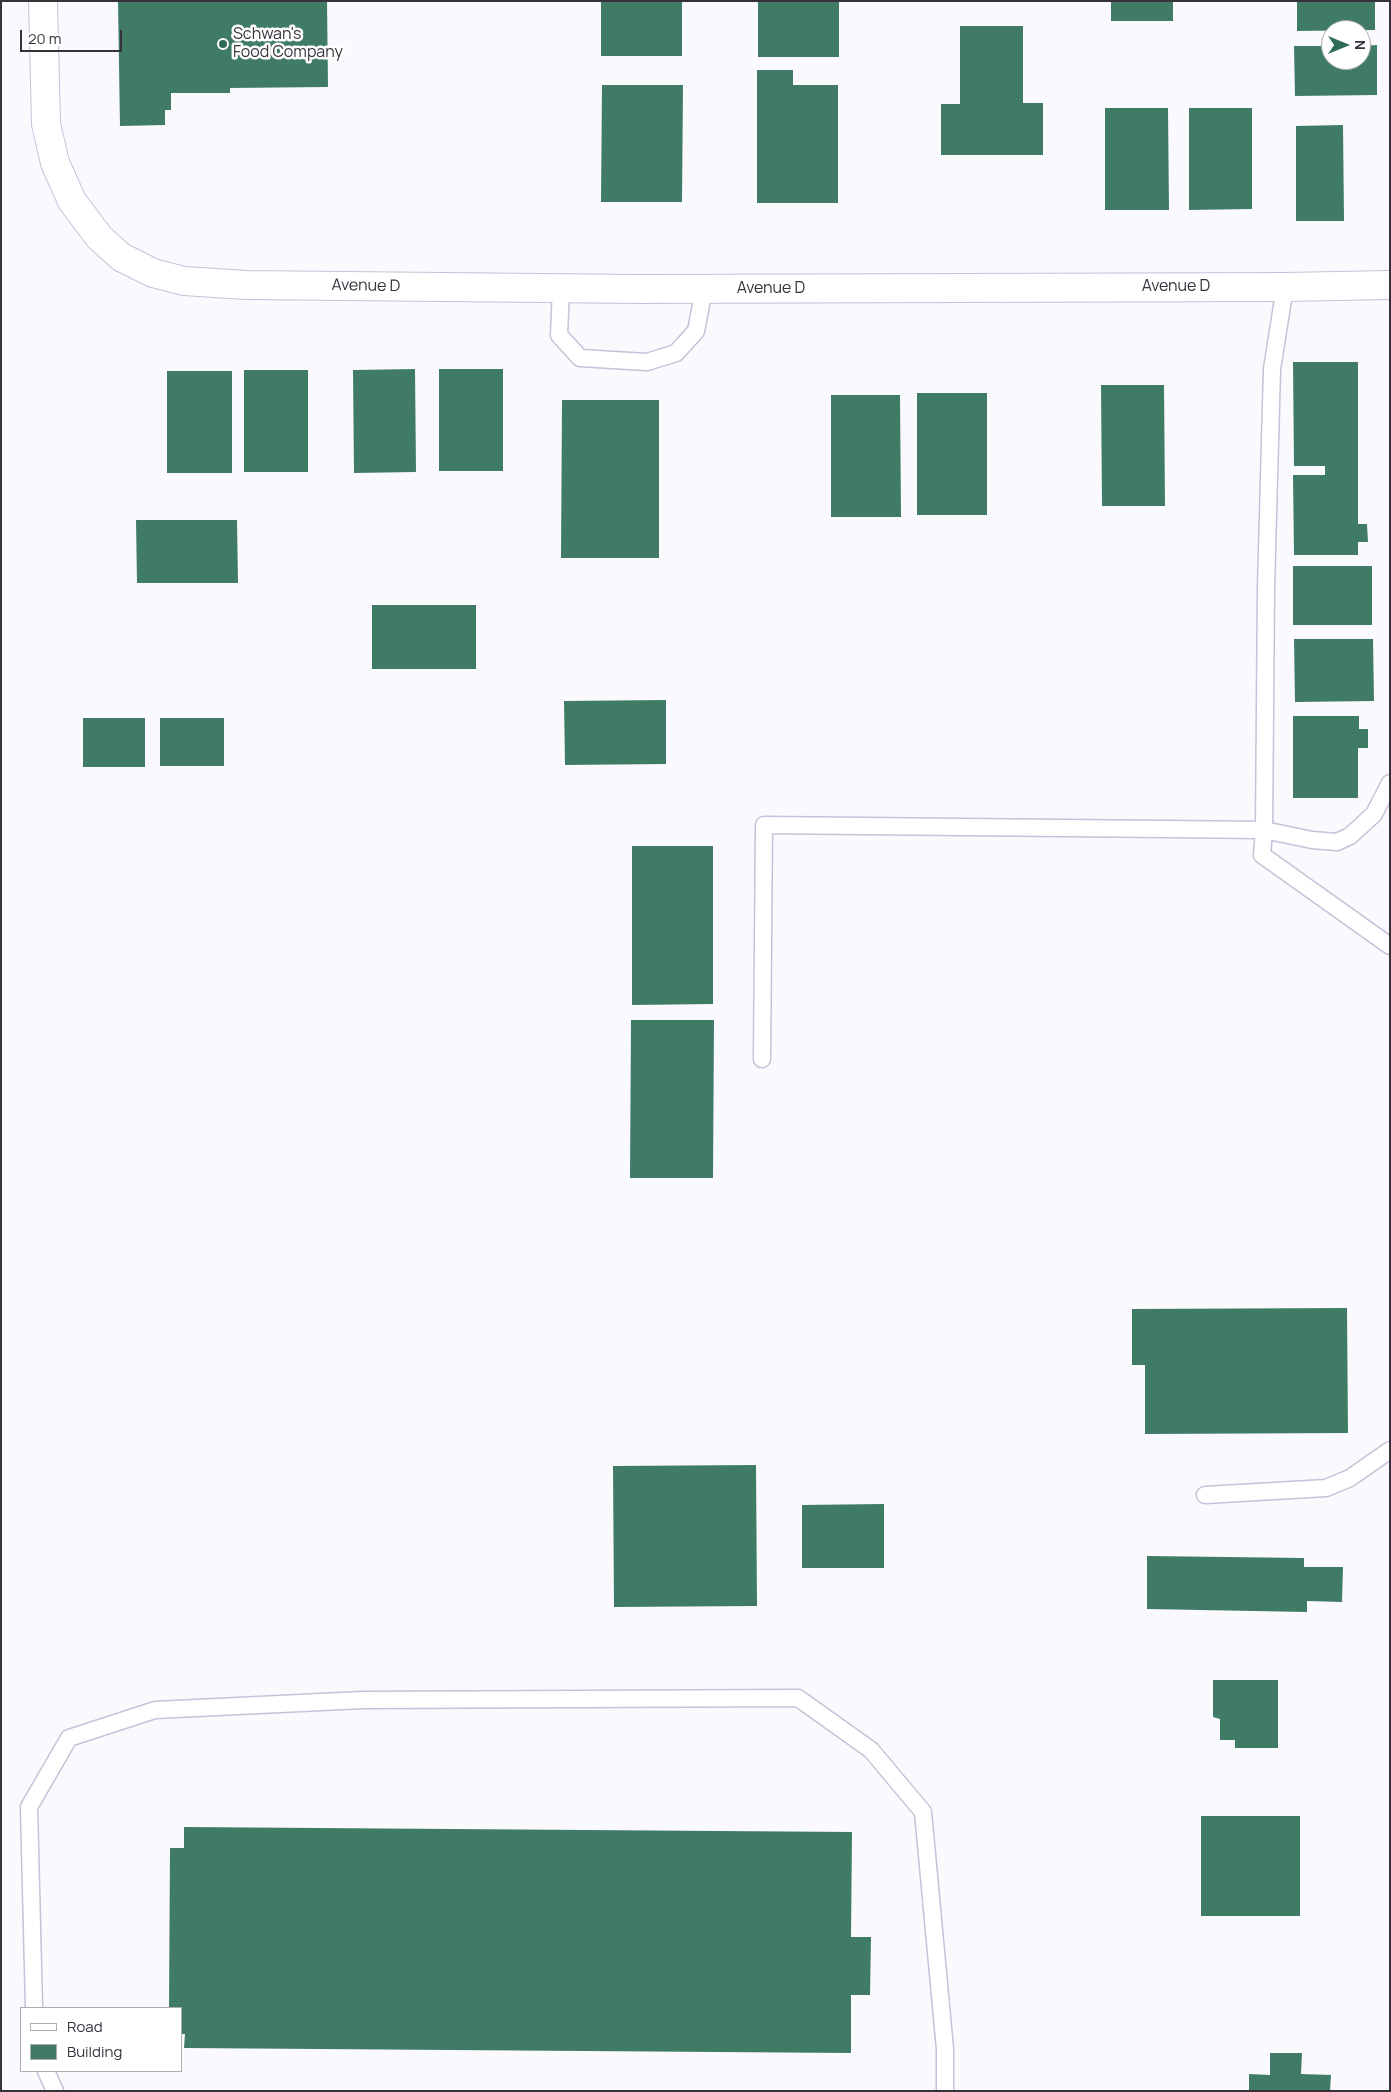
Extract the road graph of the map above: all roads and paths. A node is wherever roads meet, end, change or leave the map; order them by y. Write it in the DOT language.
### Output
graph roads {
  1 [pos="43,1"];
  2 [pos="1390,285"];
  3 [pos="1285,287"];
  4 [pos="561,288"];
  5 [pos="704,289"];
  6 [pos="1390,783"];
  7 [pos="1264,830"];
  8 [pos="1390,946"];
  9 [pos="762,1059"];
  10 [pos="1390,1450"];
  11 [pos="1205,1495"];
  12 [pos="34,2007"];
  13 [pos="46,2072"];
  14 [pos="55,2091"];
  15 [pos="945,2091"];
  1 -- 4 [label="street, Avenue D"];
  2 -- 3 [label="street, Avenue D"];
  3 -- 5 [label="street, Avenue D"];
  3 -- 7 [label="lane"];
  4 -- 5 [label="street, Avenue D"];
  4 -- 5 [label="lane"];
  6 -- 7 [label="lane"];
  7 -- 8 [label="lane"];
  7 -- 9 [label="lane"];
  10 -- 11 [label="lane"];
  12 -- 15 [label="lane"];
  13 -- 14 [label="lane"];
}
